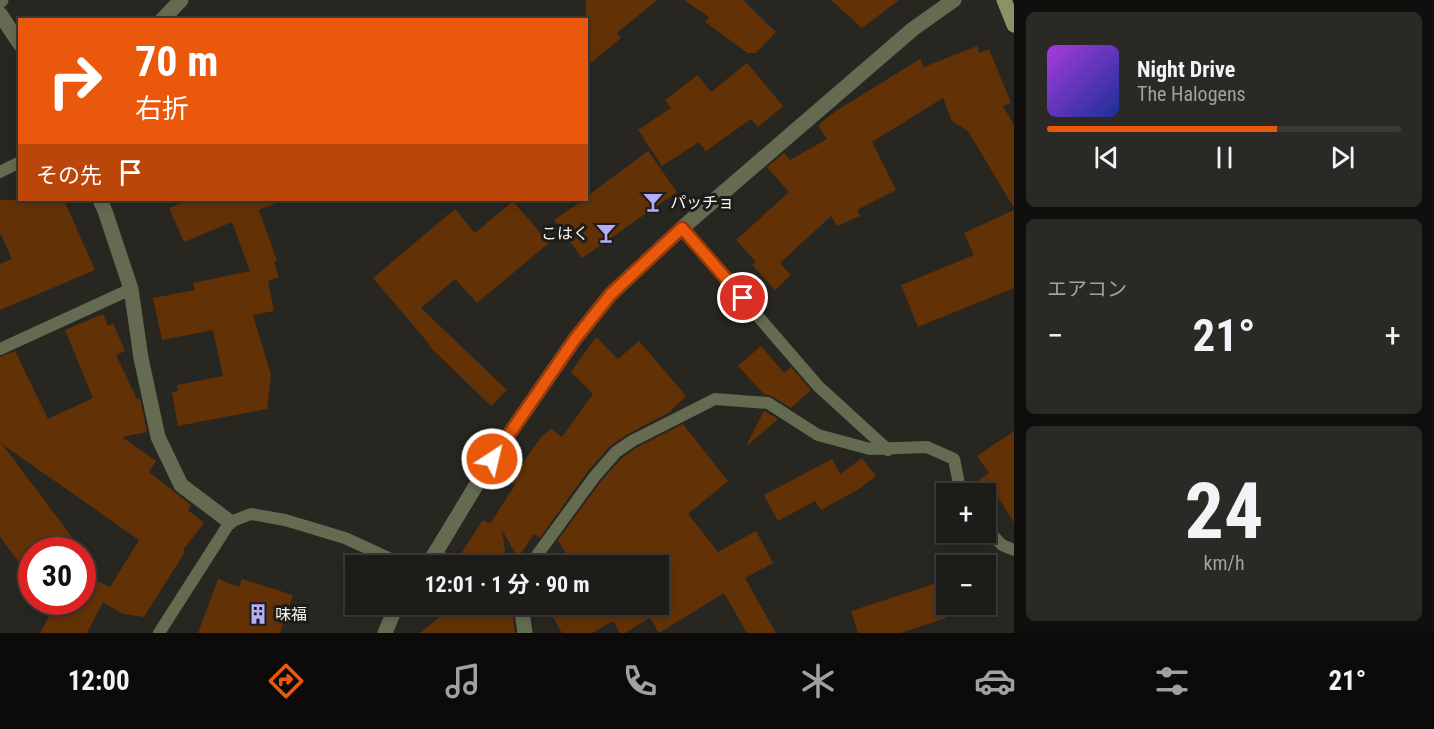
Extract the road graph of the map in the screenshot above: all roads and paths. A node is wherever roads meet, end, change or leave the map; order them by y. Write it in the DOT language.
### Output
graph roads {
  1 [pos="181,0"];
  2 [pos="954,0"];
  3 [pos="1004,0"];
  4 [pos="0,14"];
  5 [pos="164,18"];
  6 [pos="1014,25"];
  7 [pos="18,41"];
  8 [pos="18,163"];
  9 [pos="0,172"];
  10 [pos="100,201"];
  11 [pos="682,228"];
  12 [pos="131,289"];
  13 [pos="0,349"];
  14 [pos="888,450"];
  15 [pos="959,483"];
  16 [pos="230,522"];
  17 [pos="996,538"];
  18 [pos="1014,550"];
  19 [pos="382,555"];
  20 [pos="432,555"];
  21 [pos="537,555"];
  22 [pos="392,615"];
  23 [pos="523,615"];
  24 [pos="159,633"];
  25 [pos="385,633"];
  26 [pos="525,633"];
  1 -- 5 [label="street"];
  2 -- 11 [label="street"];
  3 -- 6 [label="main road"];
  4 -- 7 [label="street"];
  8 -- 9 [label="lane"];
  10 -- 12 [label="street"];
  11 -- 14 [label="lane"];
  11 -- 20 [label="street"];
  12 -- 13 [label="lane"];
  12 -- 16 [label="street"];
  14 -- 15 [label="lane"];
  14 -- 21 [label="lane"];
  16 -- 19 [label="lane"];
  16 -- 24 [label="lane"];
  17 -- 18 [label="lane"];
  22 -- 25 [label="street"];
  23 -- 26 [label="street"];
}
